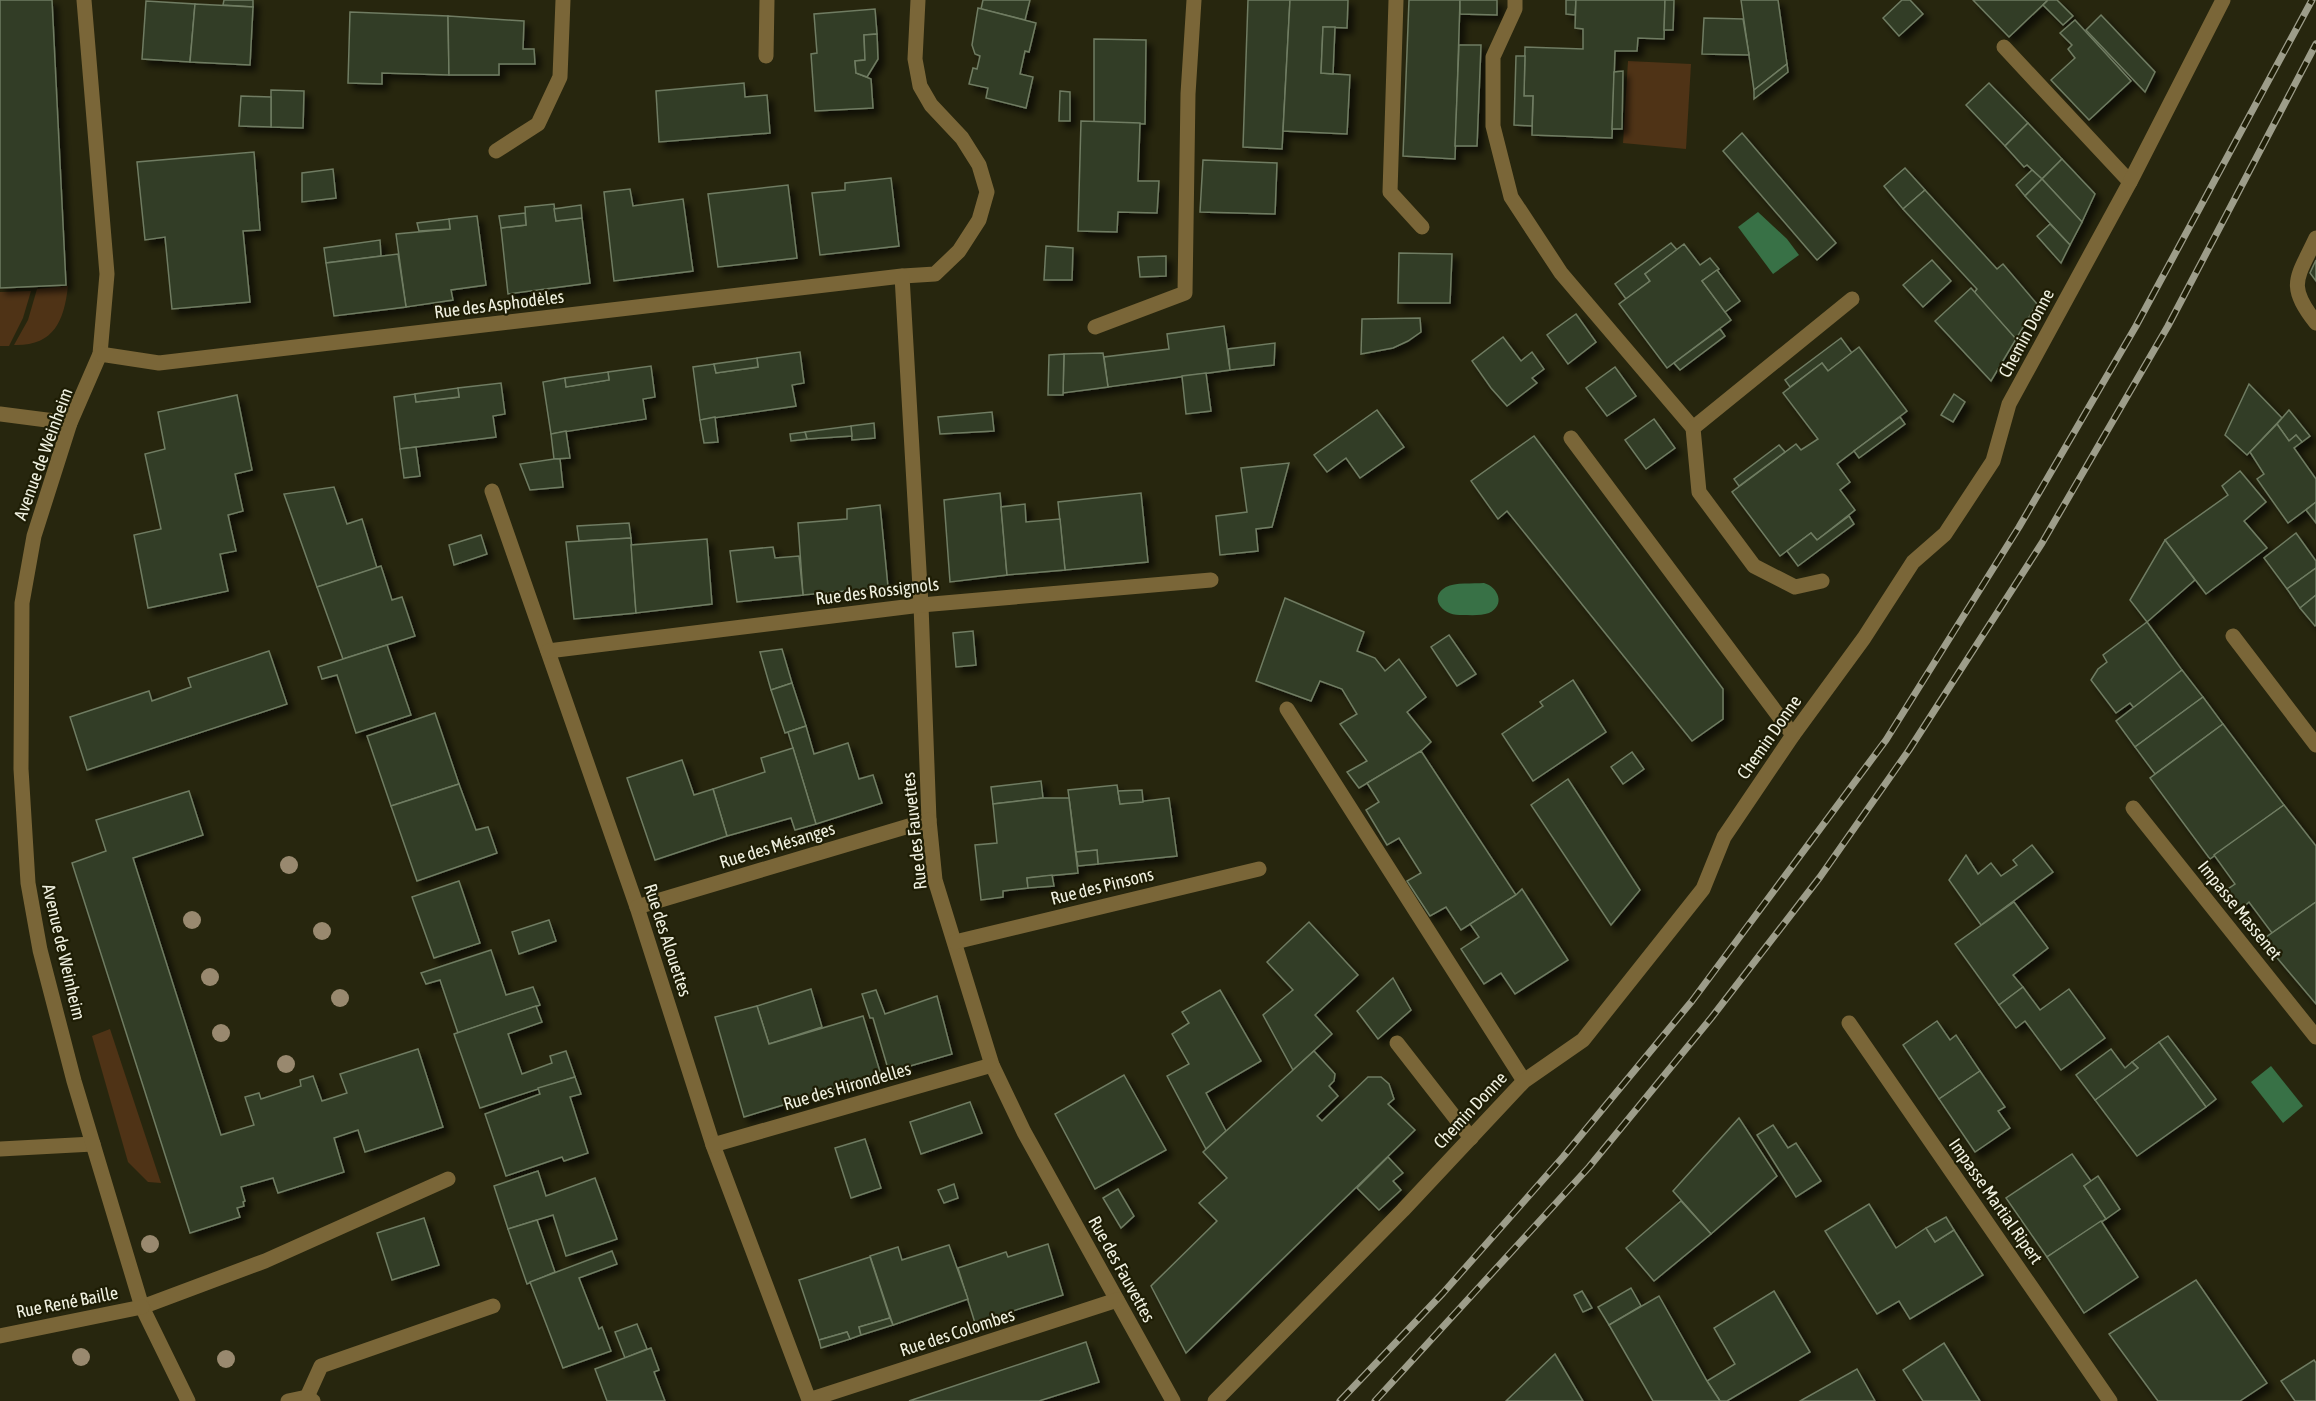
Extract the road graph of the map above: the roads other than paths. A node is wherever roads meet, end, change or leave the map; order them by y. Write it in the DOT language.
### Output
graph roads {
  1 [pos="84,0"];
  2 [pos="563,0"];
  3 [pos="767,0"];
  4 [pos="918,0"];
  5 [pos="1194,0"];
  6 [pos="1396,0"];
  7 [pos="1515,0"];
  8 [pos="2223,0"];
  9 [pos="2004,47"];
  10 [pos="766,56"];
  11 [pos="496,151"];
  12 [pos="2130,182"];
  13 [pos="1422,227"];
  14 [pos="2316,238"];
  15 [pos="903,276"];
  16 [pos="1852,299"];
  17 [pos="2316,323"];
  18 [pos="1095,327"];
  19 [pos="100,354"];
  20 [pos="0,414"];
  21 [pos="70,423"];
  22 [pos="1693,428"];
  23 [pos="1571,438"];
  24 [pos="492,491"];
  25 [pos="1211,580"];
  26 [pos="1822,581"];
  27 [pos="921,605"];
  28 [pos="2233,636"];
  29 [pos="548,651"];
  30 [pos="1287,709"];
  31 [pos="1793,735"];
  32 [pos="2316,745"];
  33 [pos="2133,808"];
  34 [pos="929,820"];
  35 [pos="1259,868"];
  36 [pos="637,907"];
  37 [pos="955,942"];
  38 [pos="1849,1023"];
  39 [pos="2316,1037"];
  40 [pos="1397,1043"];
  41 [pos="992,1065"];
  42 [pos="1524,1081"];
  43 [pos="1471,1138"];
  44 [pos="93,1144"];
  45 [pos="713,1145"];
  46 [pos="0,1149"];
  47 [pos="448,1179"];
  48 [pos="1117,1300"];
  49 [pos="493,1306"];
  50 [pos="142,1307"];
  51 [pos="0,1336"];
  52 [pos="310,1399"];
  53 [pos="188,1401"];
  54 [pos="288,1401"];
  55 [pos="808,1401"];
  56 [pos="1173,1401"];
  57 [pos="1215,1401"];
  58 [pos="2110,1401"];
  1 -- 19 [label="street, Avenue de Weinheim"];
  2 -- 11 [label="street"];
  3 -- 10 [label="street"];
  4 -- 15 [label="street, Rue des Asphodèles"];
  5 -- 18 [label="street"];
  6 -- 13 [label="street"];
  7 -- 22 [label="street"];
  8 -- 12 [label="street, Chemin Donne"];
  9 -- 12 [label="street"];
  12 -- 31 [label="street, Chemin Donne"];
  14 -- 17 [label="street"];
  15 -- 19 [label="street, Rue des Asphodèles"];
  15 -- 27 [label="street, Rue des Fauvettes"];
  16 -- 22 [label="street"];
  19 -- 21 [label="street, Avenue de Weinheim"];
  20 -- 21 [label="street"];
  21 -- 44 [label="street, Avenue de Weinheim"];
  22 -- 26 [label="street"];
  23 -- 31 [label="street"];
  24 -- 29 [label="street, Rue des Alouettes"];
  25 -- 27 [label="street, Rue des Rossignols"];
  27 -- 29 [label="street, Rue des Rossignols"];
  27 -- 34 [label="street, Rue des Fauvettes"];
  28 -- 32 [label="street"];
  29 -- 36 [label="street, Rue des Alouettes"];
  30 -- 42 [label="street"];
  31 -- 42 [label="street, Chemin Donne"];
  33 -- 39 [label="street, Impasse Massenet"];
  34 -- 36 [label="street, Rue des Mésanges"];
  34 -- 37 [label="street, Rue des Fauvettes"];
  35 -- 37 [label="street, Rue des Pinsons"];
  36 -- 45 [label="street, Rue des Alouettes"];
  37 -- 41 [label="street, Rue des Fauvettes"];
  38 -- 58 [label="street, Impasse Martial Ripert"];
  40 -- 43 [label="street"];
  41 -- 45 [label="street, Rue des Hirondelles"];
  41 -- 48 [label="street, Rue des Fauvettes"];
  42 -- 43 [label="street, Chemin Donne"];
  43 -- 57 [label="street, Chemin Donne"];
  44 -- 46 [label="street"];
  44 -- 50 [label="street, Avenue de Weinheim"];
  45 -- 55 [label="street, Rue des Alouettes"];
  47 -- 50 [label="street, Rue René Baille"];
  48 -- 55 [label="street, Rue des Colombes"];
  48 -- 56 [label="street, Rue des Fauvettes"];
  49 -- 52 [label="street"];
  50 -- 51 [label="street, Rue René Baille"];
  50 -- 53 [label="street, Avenue de Weinheim"];
  52 -- 54 [label="street"];
}
